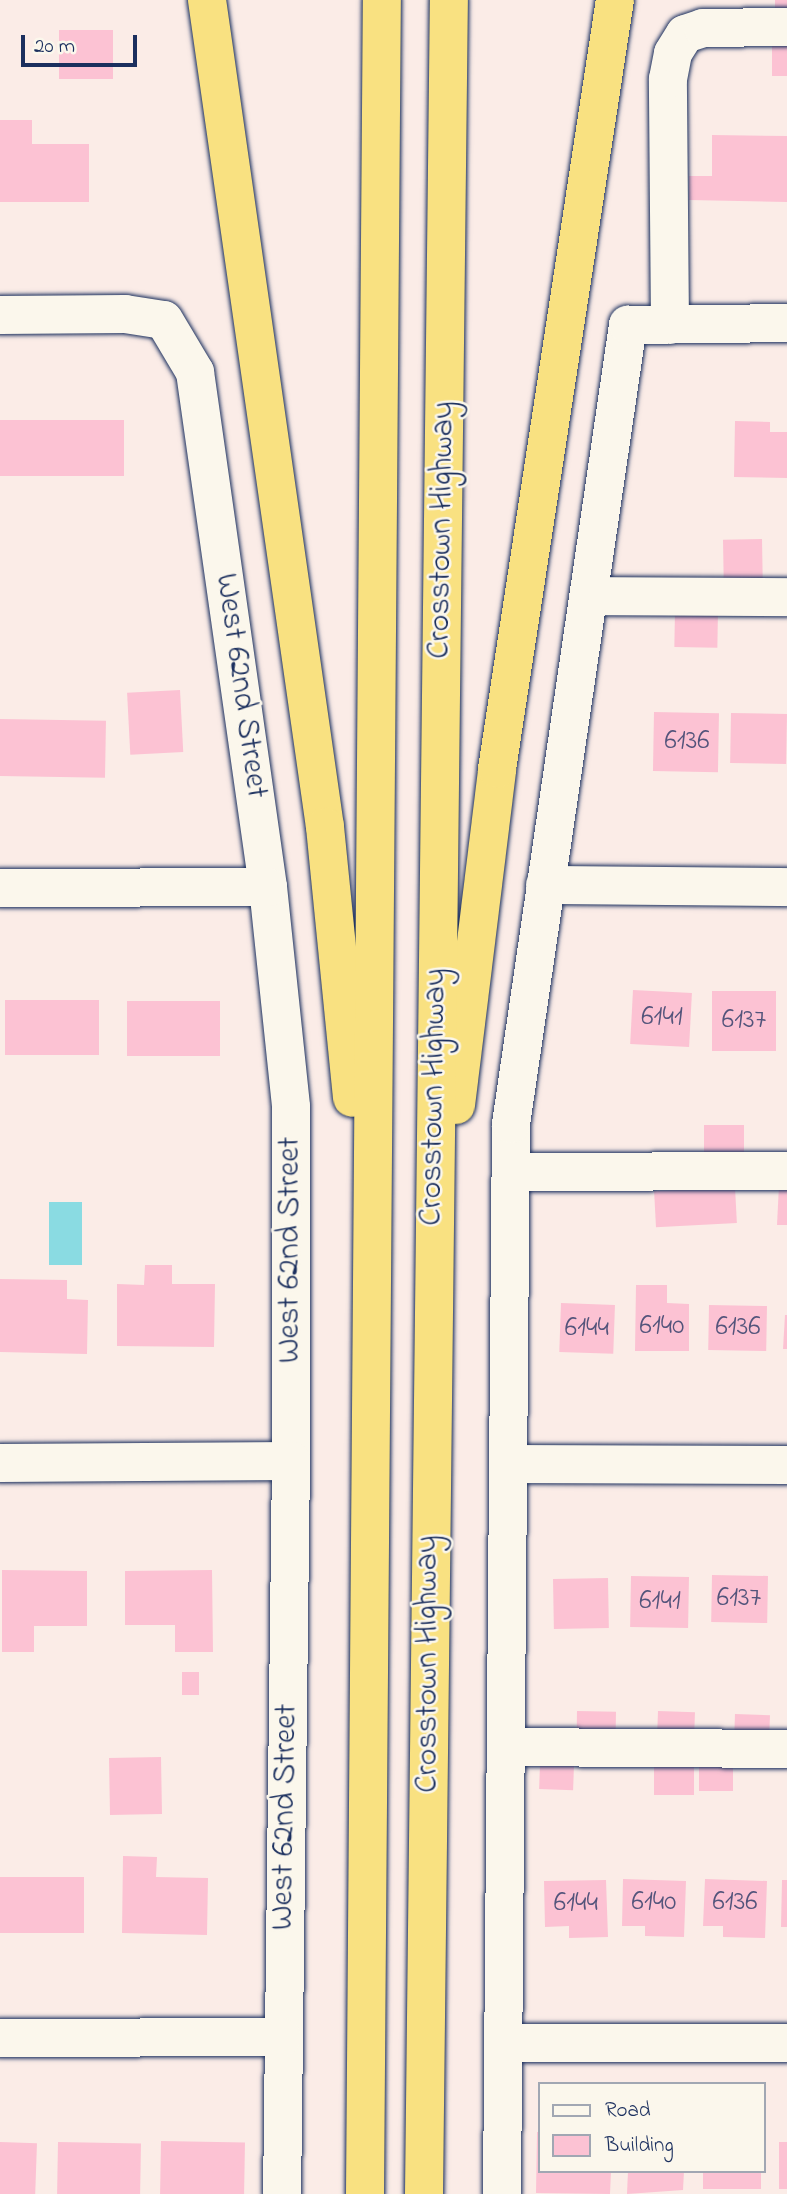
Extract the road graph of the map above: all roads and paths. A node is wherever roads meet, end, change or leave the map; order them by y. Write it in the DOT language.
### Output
graph roads {
  1 [pos="207,0"];
  2 [pos="382,0"];
  3 [pos="449,0"];
  4 [pos="615,0"];
  5 [pos="787,27"];
  6 [pos="0,315"];
  7 [pos="787,323"];
  8 [pos="670,325"];
  9 [pos="590,596"];
  10 [pos="787,597"];
  11 [pos="545,885"];
  12 [pos="268,887"];
  13 [pos="787,887"];
  14 [pos="0,888"];
  15 [pos="787,1171"];
  16 [pos="511,1172"];
  17 [pos="372,1297"];
  18 [pos="432,1305"];
  19 [pos="291,1461"];
  20 [pos="0,1463"];
  21 [pos="508,1464"];
  22 [pos="787,1465"];
  23 [pos="506,1747"];
  24 [pos="787,1749"];
  25 [pos="282,2037"];
  26 [pos="0,2038"];
  27 [pos="504,2043"];
  28 [pos="787,2043"];
  29 [pos="282,2194"];
  30 [pos="365,2194"];
  31 [pos="424,2194"];
  32 [pos="502,2194"];
  1 -- 17 [label="highway"];
  2 -- 17 [label="highway, Crosstown Highway"];
  3 -- 18 [label="highway, Crosstown Highway"];
  4 -- 18 [label="highway"];
  5 -- 8 [label="street"];
  6 -- 12 [label="street, West 62nd Street"];
  7 -- 8 [label="street"];
  8 -- 9 [label="street"];
  9 -- 10 [label="street"];
  9 -- 11 [label="street"];
  11 -- 13 [label="street"];
  11 -- 16 [label="street"];
  12 -- 14 [label="street"];
  12 -- 19 [label="street, West 62nd Street"];
  15 -- 16 [label="street"];
  16 -- 21 [label="street"];
  17 -- 30 [label="highway, Crosstown Highway"];
  18 -- 31 [label="highway, Crosstown Highway"];
  19 -- 20 [label="street"];
  19 -- 25 [label="street, West 62nd Street"];
  21 -- 22 [label="street"];
  21 -- 23 [label="street"];
  23 -- 24 [label="street"];
  23 -- 27 [label="street"];
  25 -- 26 [label="street"];
  25 -- 29 [label="street, West 62nd Street"];
  27 -- 28 [label="street"];
  27 -- 32 [label="street"];
}
